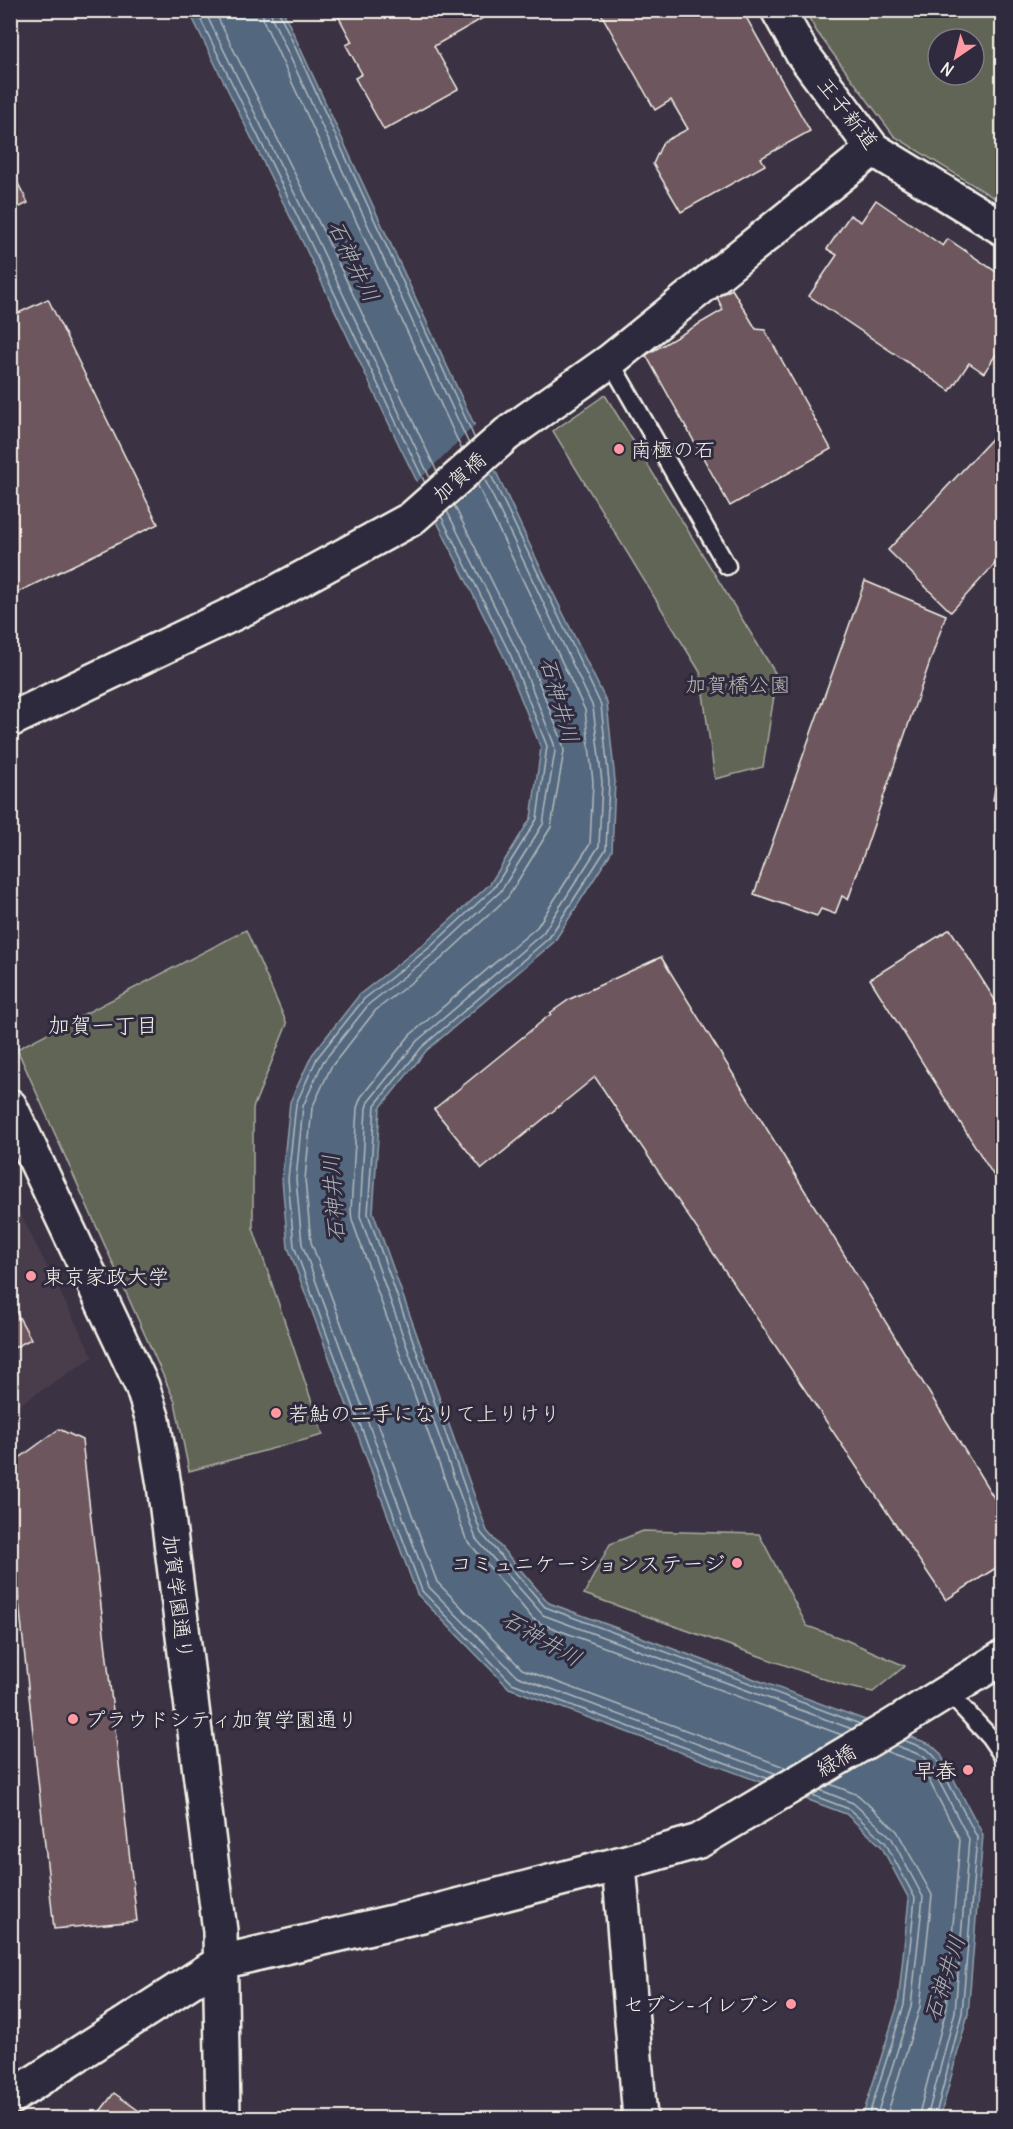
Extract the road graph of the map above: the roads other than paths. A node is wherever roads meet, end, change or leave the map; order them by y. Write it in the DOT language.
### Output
graph roads {
  1 [pos="778,10"];
  2 [pos="873,149"];
  3 [pos="1002,228"];
  4 [pos="610,361"];
  5 [pos="727,566"];
  6 [pos="10,720"];
  7 [pos="10,1106"];
  8 [pos="1002,1658"];
  9 [pos="948,1692"];
  10 [pos="1002,1755"];
  11 [pos="619,1864"];
  12 [pos="221,1962"];
  13 [pos="10,2098"];
  14 [pos="223,2118"];
  15 [pos="640,2118"];
  1 -- 2 [label="street, 王子新道"];
  2 -- 3 [label="street, 王子新道"];
  2 -- 4 [label="street, 加賀橋"];
  4 -- 5 [label="lane"];
  4 -- 6 [label="street, 加賀橋"];
  7 -- 12 [label="street, 加賀学園通り"];
  8 -- 9 [label="street, 緑橋"];
  9 -- 10 [label="lane"];
  9 -- 11 [label="street, 緑橋"];
  11 -- 12 [label="street, 緑橋"];
  11 -- 15 [label="street"];
  12 -- 13 [label="street, 緑橋"];
  12 -- 14 [label="street, 加賀学園通り"];
}
